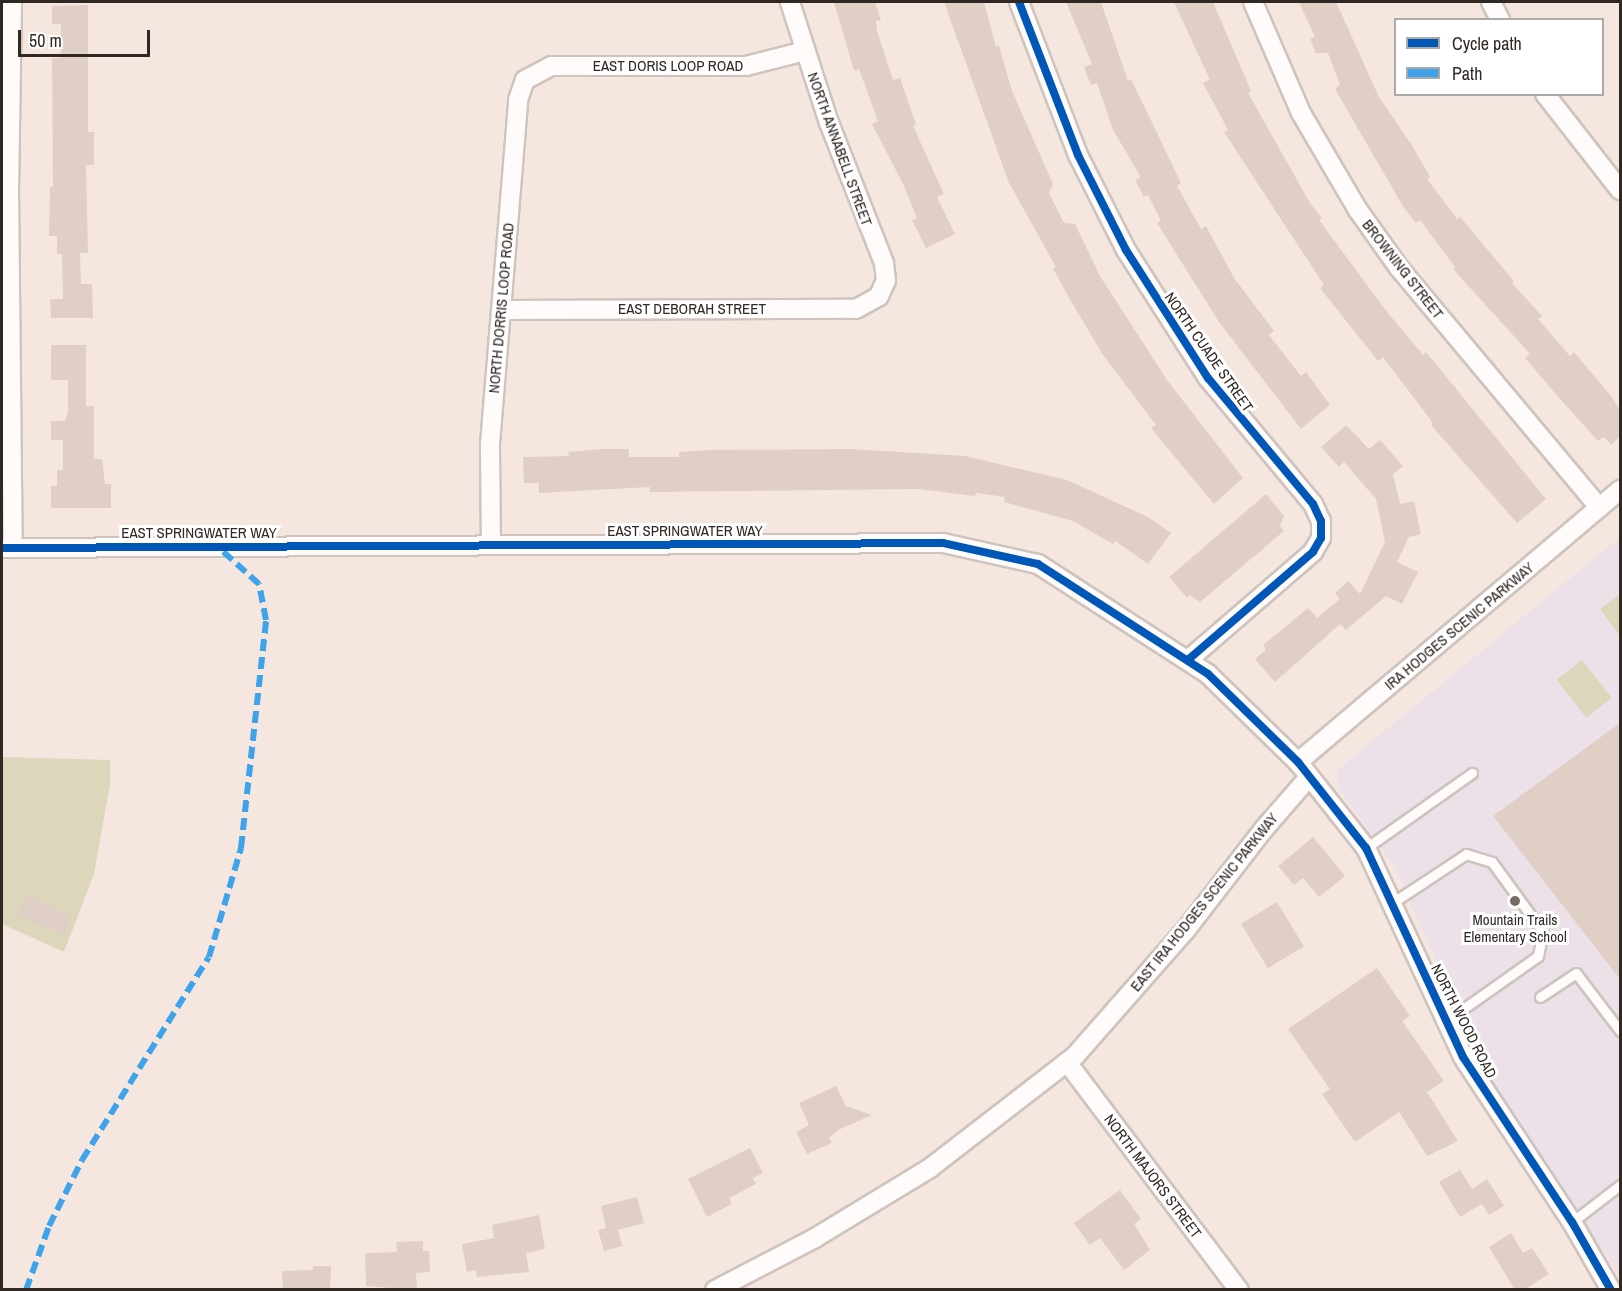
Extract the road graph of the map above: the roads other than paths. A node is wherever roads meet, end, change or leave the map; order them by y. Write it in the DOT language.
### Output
graph roads {
  1 [pos="12,2"];
  2 [pos="790,2"];
  3 [pos="1019,2"];
  4 [pos="1253,2"];
  5 [pos="1491,2"];
  6 [pos="1499,18"];
  7 [pos="805,51"];
  8 [pos="530,75"];
  9 [pos="6,79"];
  10 [pos="1547,96"];
  11 [pos="1620,190"];
  12 [pos="5,208"];
  13 [pos="879,296"];
  14 [pos="501,310"];
  15 [pos="6,318"];
  16 [pos="7,436"];
  17 [pos="1620,490"];
  18 [pos="1599,507"];
  19 [pos="491,545"];
  20 [pos="7,548"];
  21 [pos="1188,660"];
  22 [pos="1298,762"];
  23 [pos="1472,773"];
  24 [pos="1310,777"];
  25 [pos="1366,848"];
  26 [pos="1392,903"];
  27 [pos="1540,997"];
  28 [pos="1446,1021"];
  29 [pos="1620,1031"];
  30 [pos="1067,1062"];
  31 [pos="1620,1185"];
  32 [pos="1572,1222"];
  33 [pos="715,1290"];
  34 [pos="1239,1290"];
  35 [pos="1611,1290"];
  1 -- 9 [label="street"];
  2 -- 7 [label="street, NORTH ANNABELL STREET"];
  3 -- 21 [label="street, NORTH CUADE STREET"];
  4 -- 18 [label="street, BROWNING STREET"];
  5 -- 6 [label="street"];
  7 -- 8 [label="street, EAST DORIS LOOP ROAD"];
  7 -- 13 [label="street, NORTH ANNABELL STREET"];
  8 -- 14 [label="street, NORTH DORRIS LOOP ROAD"];
  9 -- 12 [label="street"];
  10 -- 11 [label="street"];
  12 -- 15 [label="street"];
  13 -- 14 [label="street, EAST DEBORAH STREET"];
  14 -- 19 [label="street, NORTH DORRIS LOOP ROAD"];
  15 -- 16 [label="street"];
  16 -- 20 [label="street"];
  17 -- 18 [label="street, IRA HODGES SCENIC PARKWAY"];
  18 -- 22 [label="street, IRA HODGES SCENIC PARKWAY"];
  19 -- 20 [label="street, EAST SPRINGWATER WAY"];
  19 -- 21 [label="street, EAST SPRINGWATER WAY"];
  21 -- 22 [label="street, EAST SPRINGWATER WAY"];
  22 -- 24 [label="street, NORTH WOOD ROAD"];
  23 -- 25 [label="lane"];
  24 -- 25 [label="street, NORTH WOOD ROAD"];
  24 -- 30 [label="street, EAST IRA HODGES SCENIC PARKWAY"];
  25 -- 26 [label="street, NORTH WOOD ROAD"];
  26 -- 28 [label="street, NORTH WOOD ROAD"];
  26 -- 28 [label="lane"];
  27 -- 29 [label="lane"];
  28 -- 32 [label="street, NORTH WOOD ROAD"];
  30 -- 33 [label="street, EAST IRA HODGES SCENIC PARKWAY"];
  30 -- 34 [label="street, NORTH MAJORS STREET"];
  31 -- 32 [label="lane"];
  32 -- 35 [label="street, NORTH WOOD ROAD"];
}
